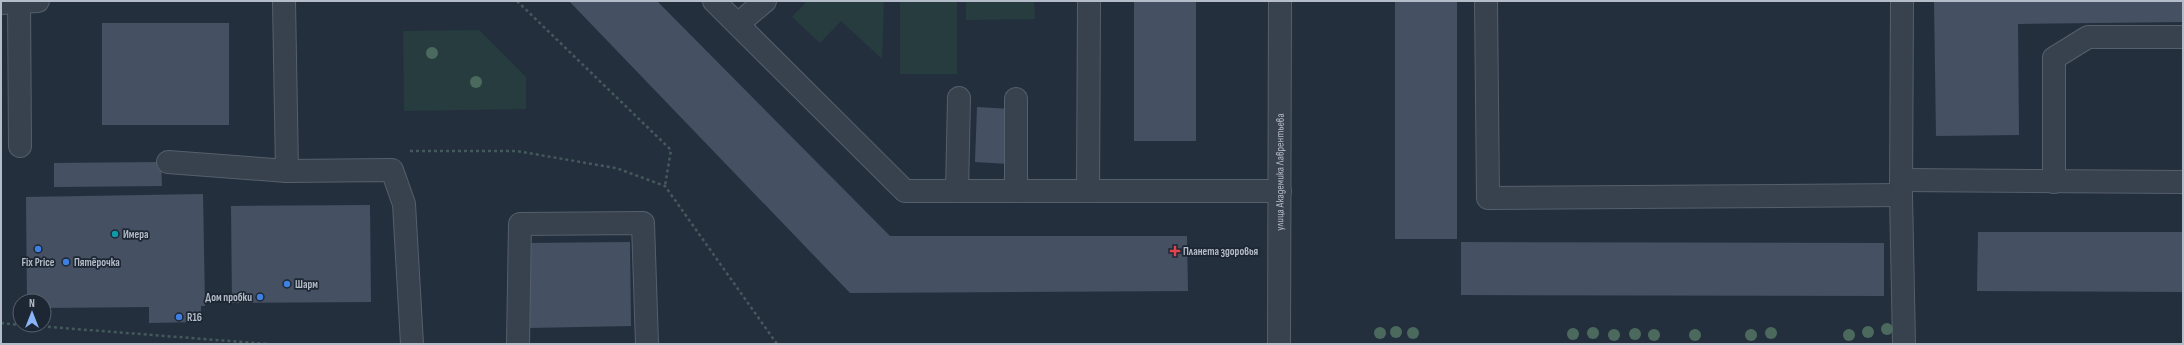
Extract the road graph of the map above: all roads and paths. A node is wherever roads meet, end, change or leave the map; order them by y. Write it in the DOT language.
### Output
graph roads {
  1 [pos="284,1"];
  2 [pos="517,1"];
  3 [pos="714,1"];
  4 [pos="765,1"];
  5 [pos="1089,1"];
  6 [pos="1280,1"];
  7 [pos="1486,1"];
  8 [pos="1902,1"];
  9 [pos="19,2"];
  10 [pos="738,24"];
  11 [pos="2183,37"];
  12 [pos="959,98"];
  13 [pos="1016,98"];
  14 [pos="20,146"];
  15 [pos="168,162"];
  16 [pos="287,171"];
  17 [pos="2054,182"];
  18 [pos="2183,182"];
  19 [pos="665,186"];
  20 [pos="1901,188"];
  21 [pos="957,192"];
  22 [pos="1016,192"];
  23 [pos="1088,192"];
  24 [pos="1280,192"];
  25 [pos="1,323"];
  26 [pos="12,324"];
  27 [pos="52,327"];
  28 [pos="268,344"];
  29 [pos="412,344"];
  30 [pos="518,344"];
  31 [pos="647,344"];
  32 [pos="1279,344"];
  33 [pos="1904,344"];
  1 -- 16 [label="street"];
  2 -- 19 [label="path"];
  3 -- 10 [label="street"];
  4 -- 10 [label="street"];
  5 -- 23 [label="street"];
  6 -- 24 [label="street, улица Академика Лаврентьева"];
  7 -- 20 [label="street"];
  8 -- 20 [label="street"];
  9 -- 14 [label="street"];
  10 -- 21 [label="street"];
  11 -- 17 [label="street"];
  12 -- 21 [label="street"];
  13 -- 22 [label="street"];
  15 -- 16 [label="street"];
  16 -- 29 [label="street"];
  17 -- 18 [label="street"];
  17 -- 20 [label="street"];
  20 -- 33 [label="street"];
  21 -- 22 [label="street"];
  22 -- 23 [label="street"];
  23 -- 24 [label="street"];
  24 -- 32 [label="street, улица Академика Лаврентьева"];
  25 -- 26 [label="path"];
  27 -- 28 [label="path"];
  30 -- 31 [label="street"];
}
